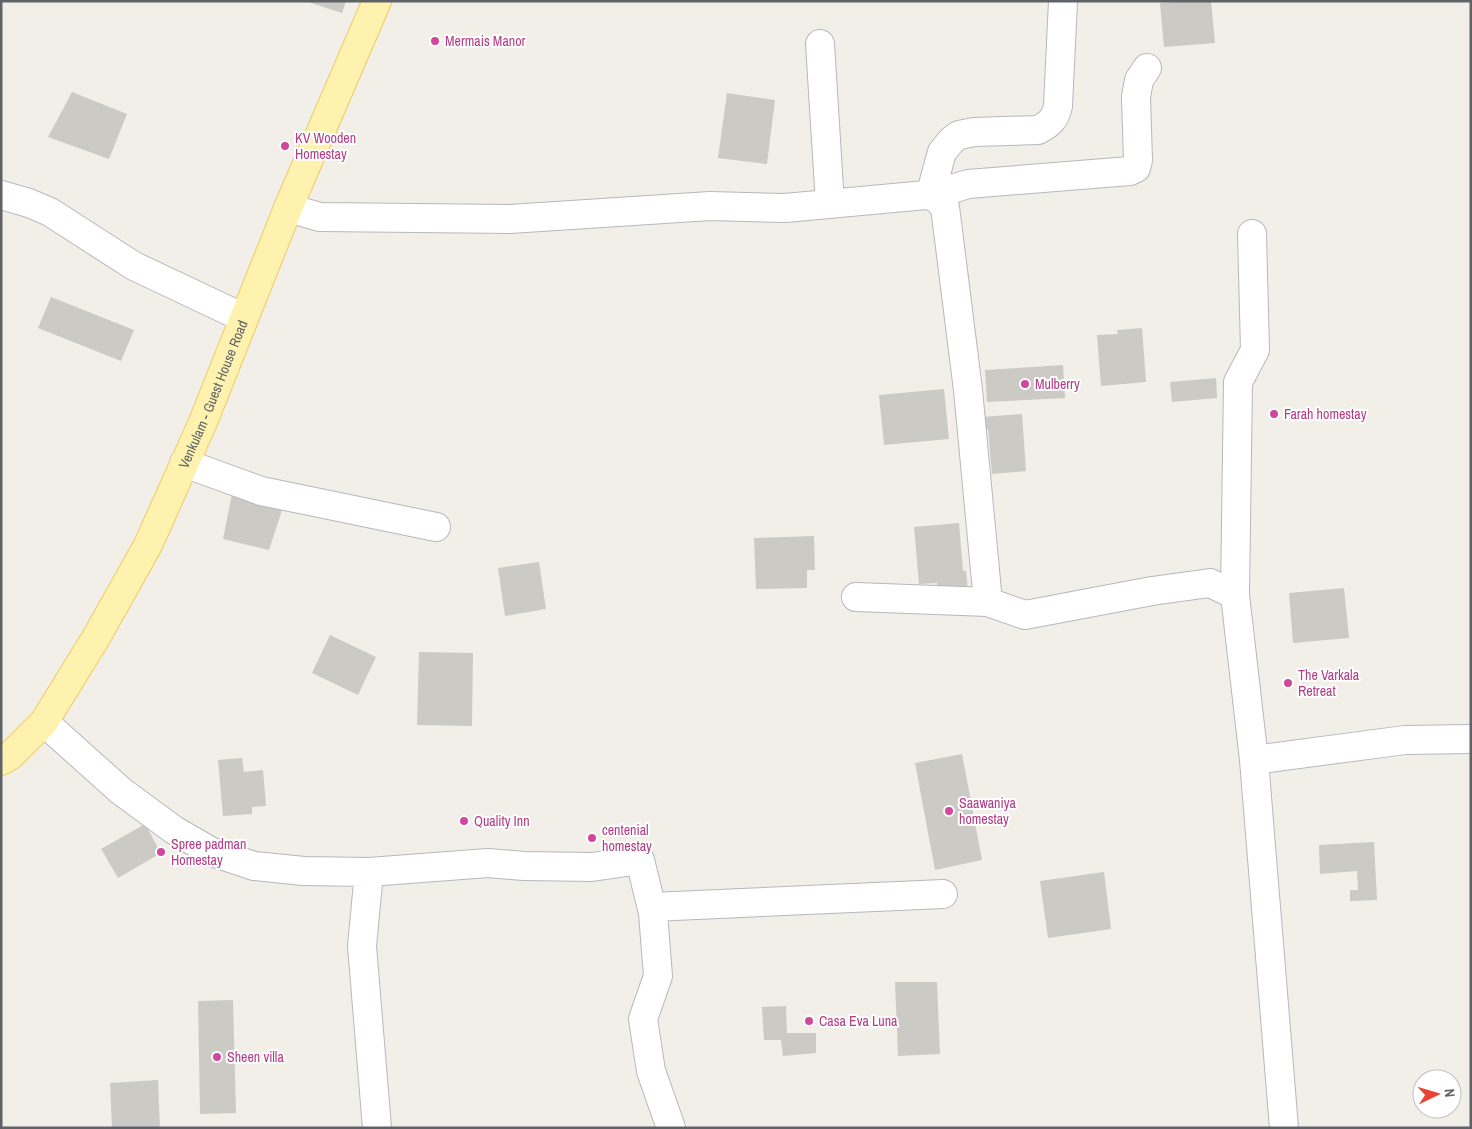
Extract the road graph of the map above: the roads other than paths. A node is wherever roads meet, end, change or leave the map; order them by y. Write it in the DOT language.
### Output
graph roads {
  1 [pos="377,1"];
  2 [pos="1063,1"];
  3 [pos="820,44"];
  4 [pos="1147,68"];
  5 [pos="1,195"];
  6 [pos="933,197"];
  7 [pos="830,204"];
  8 [pos="288,208"];
  9 [pos="1252,234"];
  10 [pos="244,318"];
  11 [pos="184,463"];
  12 [pos="436,527"];
  13 [pos="1235,595"];
  14 [pos="856,597"];
  15 [pos="988,602"];
  16 [pos="44,722"];
  17 [pos="1471,739"];
  18 [pos="1254,760"];
  19 [pos="1,761"];
  20 [pos="369,872"];
  21 [pos="943,894"];
  22 [pos="652,907"];
  23 [pos="377,1128"];
  24 [pos="671,1128"];
  25 [pos="1284,1128"];
  1 -- 8 [label="main road, Venkulam - Guest House Road"];
  2 -- 6 [label="street"];
  3 -- 7 [label="street"];
  4 -- 6 [label="street"];
  5 -- 10 [label="street"];
  6 -- 7 [label="street"];
  6 -- 15 [label="street"];
  7 -- 8 [label="street"];
  8 -- 10 [label="main road, Venkulam - Guest House Road"];
  9 -- 13 [label="street"];
  10 -- 11 [label="main road, Venkulam - Guest House Road"];
  11 -- 12 [label="street"];
  11 -- 16 [label="main road, Venkulam - Guest House Road"];
  13 -- 15 [label="street"];
  13 -- 18 [label="street"];
  14 -- 15 [label="street"];
  16 -- 19 [label="main road, Venkulam - Guest House Road"];
  16 -- 20 [label="street"];
  17 -- 18 [label="street"];
  18 -- 25 [label="street"];
  20 -- 22 [label="street"];
  20 -- 23 [label="street"];
  21 -- 22 [label="street"];
  22 -- 24 [label="street"];
}
